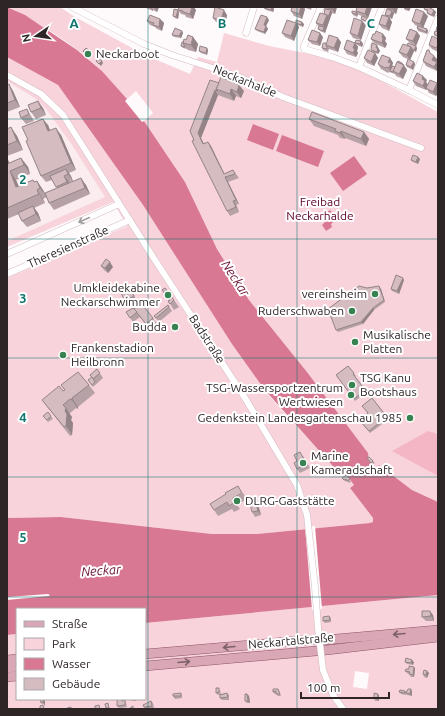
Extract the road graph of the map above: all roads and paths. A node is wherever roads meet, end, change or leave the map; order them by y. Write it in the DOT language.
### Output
graph roads {
  1 [pos="72,7"];
  2 [pos="254,7"];
  3 [pos="321,7"];
  4 [pos="382,7"];
  5 [pos="438,18"];
  6 [pos="246,33"];
  7 [pos="360,67"];
  8 [pos="7,75"];
  9 [pos="409,90"];
  10 [pos="438,105"];
  11 [pos="421,148"];
  12 [pos="119,204"];
  13 [pos="130,220"];
  14 [pos="7,254"];
  15 [pos="7,274"];
  16 [pos="438,630"];
  17 [pos="438,637"];
  18 [pos="146,654"];
  19 [pos="146,666"];
  20 [pos="343,709"];
  1 -- 11 [label="street, Neckarhalde"];
  2 -- 6 [label="street"];
  3 -- 7 [label="street"];
  4 -- 7 [label="street"];
  5 -- 9 [label="street"];
  7 -- 9 [label="street"];
  8 -- 12 [label="street, Badstraße"];
  9 -- 10 [label="street"];
  12 -- 13 [label="street, Badstraße"];
  12 -- 14 [label="street, Theresienstraße, one-way"];
  13 -- 15 [label="street, Theresienstraße"];
  13 -- 20 [label="street, Badstraße, bridge"];
  16 -- 18 [label="main road, Neckartalstraße, one-way"];
  19 -- 17 [label="main road, Neckartalstraße, one-way"];
}
